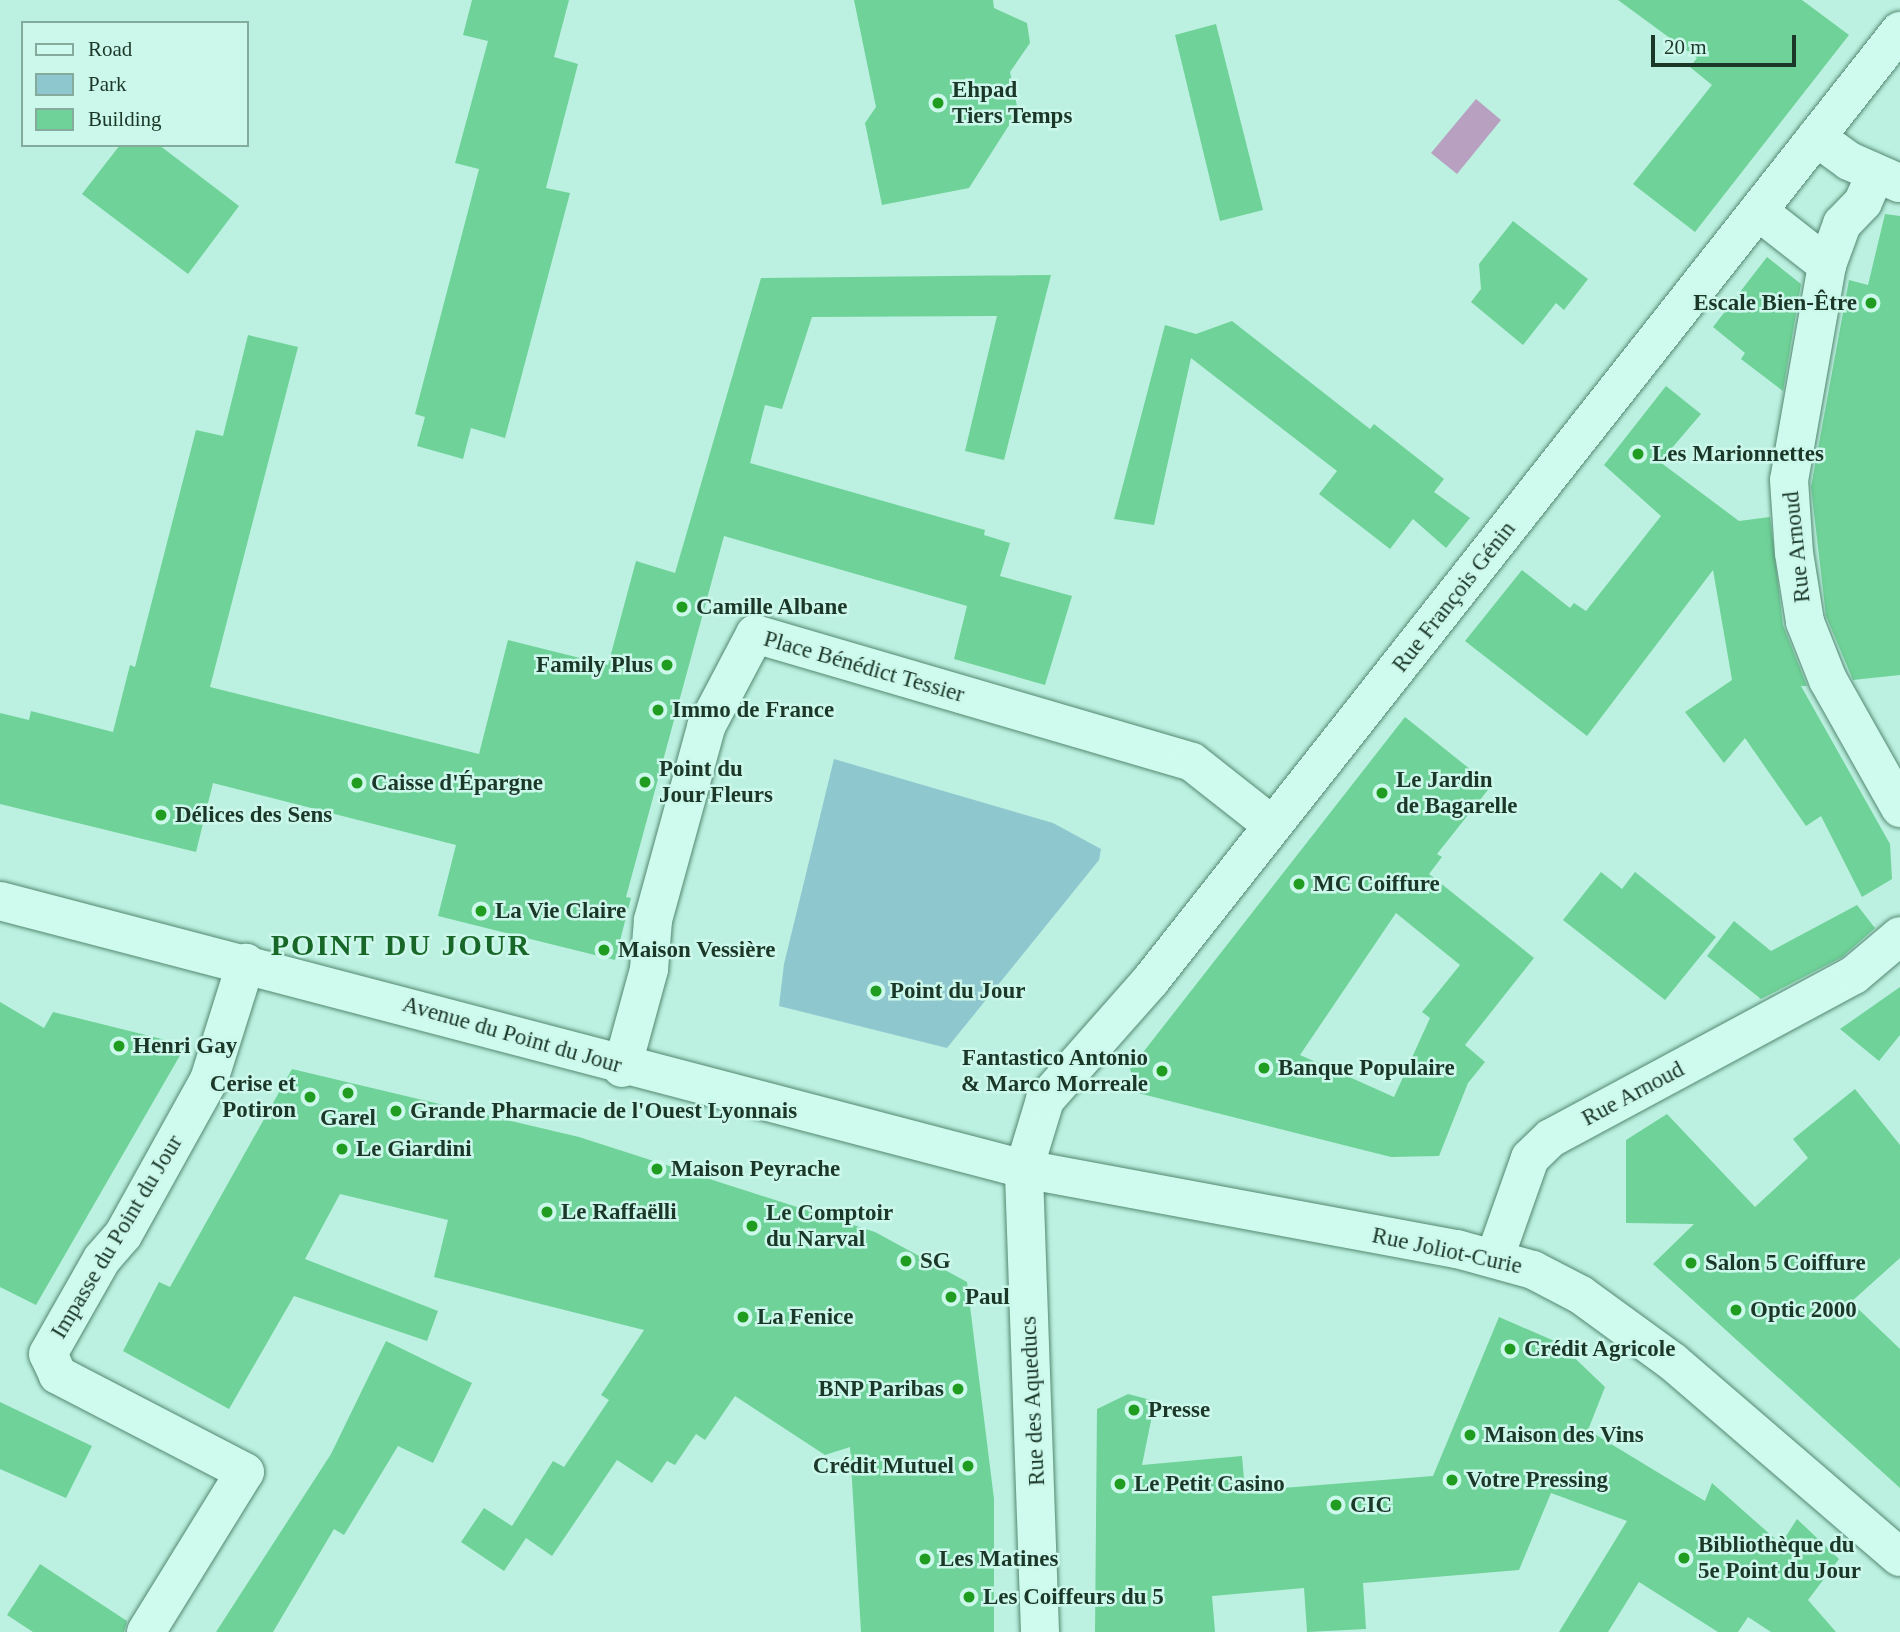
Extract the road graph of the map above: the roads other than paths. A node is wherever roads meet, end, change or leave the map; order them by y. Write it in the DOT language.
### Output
graph roads {
  1 [pos="1900,31"];
  2 [pos="1816,137"];
  3 [pos="1888,179"];
  4 [pos="1758,211"];
  5 [pos="1827,265"];
  6 [pos="1900,808"];
  7 [pos="1272,825"];
  8 [pos="0,901"];
  9 [pos="1900,936"];
  10 [pos="246,962"];
  11 [pos="622,1068"];
  12 [pos="1024,1169"];
  13 [pos="1495,1257"];
  14 [pos="1900,1558"];
  15 [pos="146,1632"];
  16 [pos="1040,1632"];
  1 -- 2 [label="street, Rue François Génin"];
  2 -- 3 [label="street"];
  2 -- 4 [label="street, Rue François Génin"];
  3 -- 5 [label="street, Rue Arnoud"];
  4 -- 5 [label="street"];
  4 -- 7 [label="street, Rue François Génin"];
  5 -- 6 [label="street, Rue Arnoud"];
  7 -- 11 [label="street, Place Bénédict Tessier"];
  7 -- 12 [label="street, Rue François Génin"];
  8 -- 10 [label="street, Avenue du Point du Jour"];
  9 -- 13 [label="street, Rue Arnoud"];
  10 -- 11 [label="street, Avenue du Point du Jour"];
  10 -- 15 [label="street, Impasse du Point du Jour"];
  11 -- 12 [label="street, Avenue du Point du Jour"];
  12 -- 13 [label="street, Rue Joliot-Curie"];
  12 -- 16 [label="street, Rue des Aqueducs"];
  13 -- 14 [label="street, Rue Joliot-Curie"];
}
